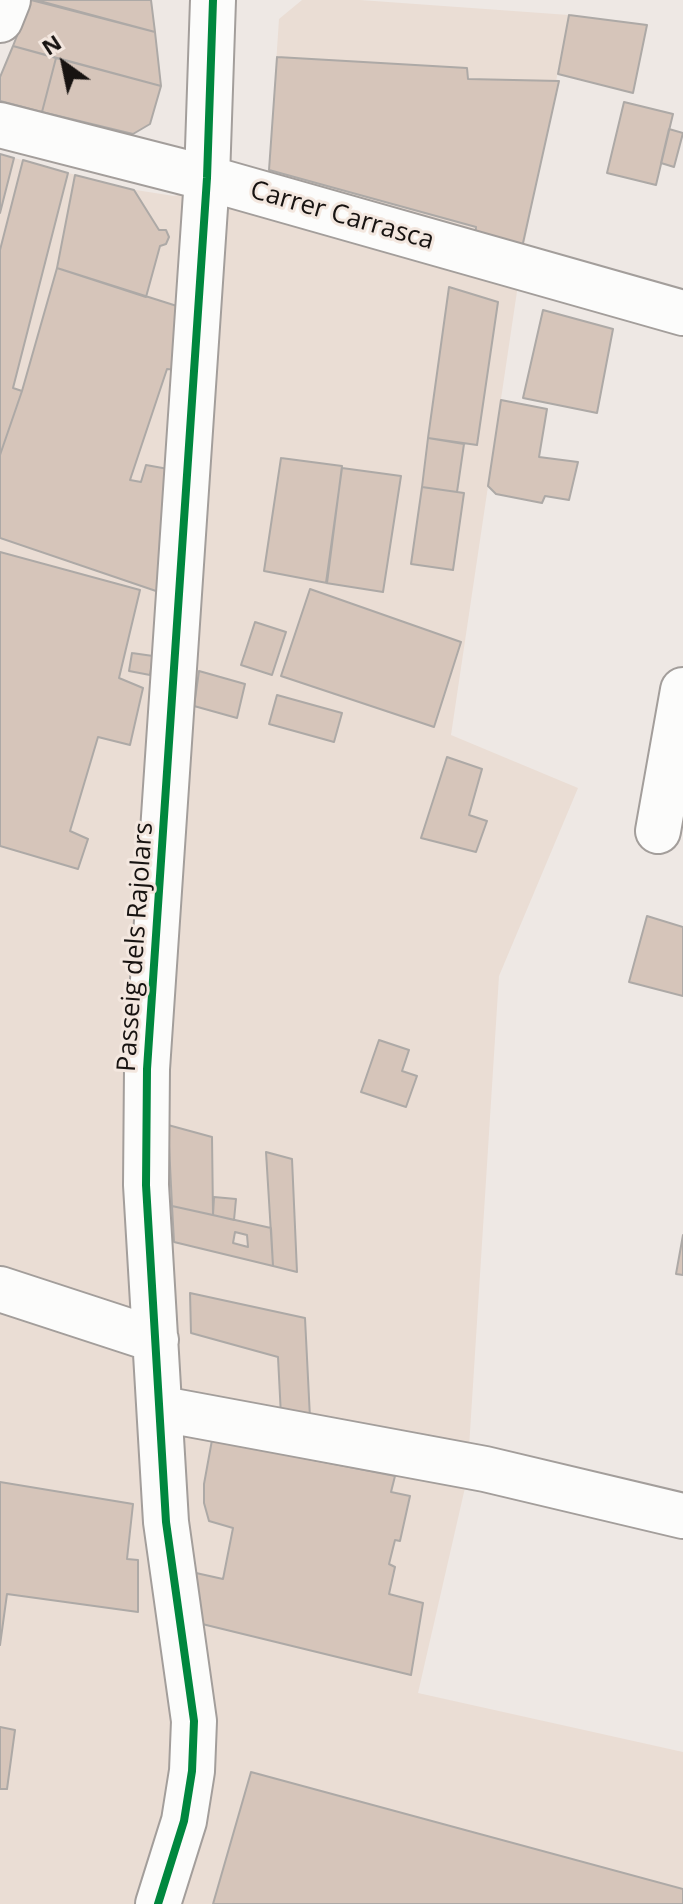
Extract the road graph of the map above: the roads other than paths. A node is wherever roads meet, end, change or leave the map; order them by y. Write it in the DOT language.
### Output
graph roads {
  1 [pos="8,0"];
  2 [pos="213,0"];
  3 [pos="0,20"];
  4 [pos="0,125"];
  5 [pos="207,178"];
  6 [pos="683,313"];
  7 [pos="683,690"];
  8 [pos="658,831"];
  9 [pos="0,1289"];
  10 [pos="156,1340"];
  11 [pos="162,1409"];
  12 [pos="683,1516"];
  13 [pos="158,1904"];
  1 -- 3 [label="street"];
  2 -- 5 [label="street, Passeig dels Rajolars"];
  4 -- 5 [label="street, Carrer Carrasca"];
  5 -- 6 [label="street, Carrer Carrasca"];
  5 -- 10 [label="street, Passeig dels Rajolars"];
  7 -- 8 [label="street"];
  9 -- 10 [label="street"];
  10 -- 11 [label="street, Passeig dels Rajolars"];
  11 -- 12 [label="street"];
  11 -- 13 [label="street, Passeig dels Rajolars"];
}
